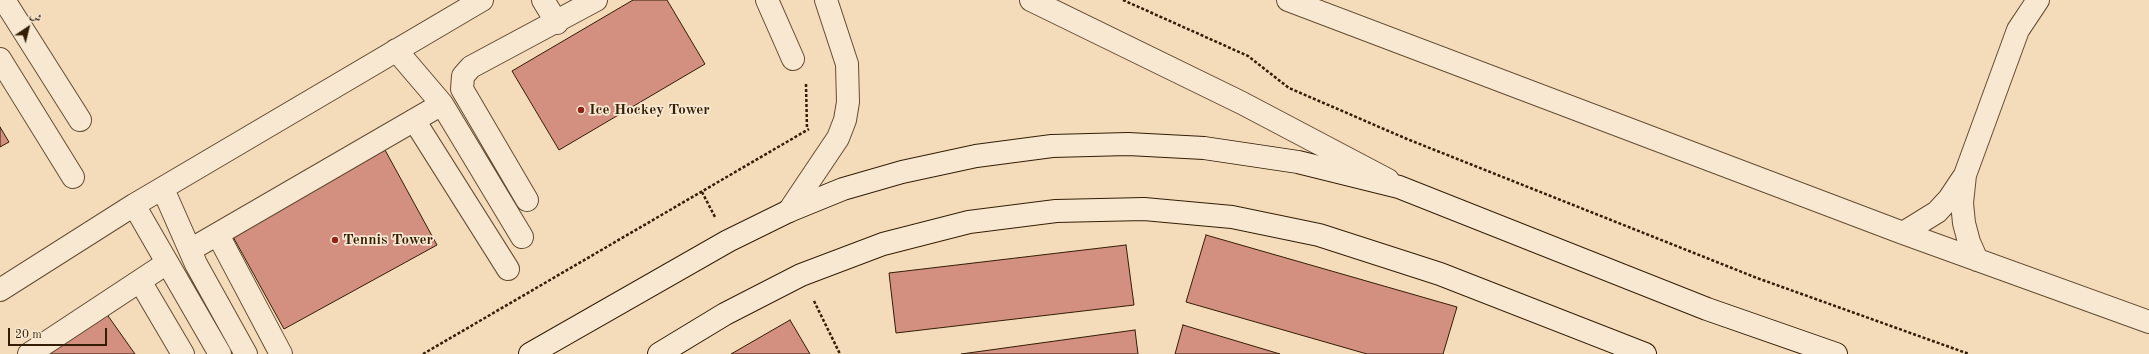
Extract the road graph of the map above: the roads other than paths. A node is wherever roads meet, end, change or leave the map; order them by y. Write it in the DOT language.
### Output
graph roads {
  1 [pos="482,0"];
  2 [pos="543,0"];
  3 [pos="596,0"];
  4 [pos="767,0"];
  5 [pos="826,0"];
  6 [pos="1031,0"];
  7 [pos="1288,0"];
  8 [pos="2018,0"];
  9 [pos="2038,0"];
  10 [pos="5,10"];
  11 [pos="556,23"];
  12 [pos="2018,30"];
  13 [pos="396,50"];
  14 [pos="0,59"];
  15 [pos="793,59"];
  16 [pos="442,104"];
  17 [pos="80,120"];
  18 [pos="414,120"];
  19 [pos="1965,176"];
  20 [pos="73,177"];
  21 [pos="1399,187"];
  22 [pos="163,189"];
  23 [pos="527,200"];
  24 [pos="134,205"];
  25 [pos="789,211"];
  26 [pos="1902,233"];
  27 [pos="218,235"];
  28 [pos="522,236"];
  29 [pos="190,250"];
  30 [pos="1977,260"];
  31 [pos="167,263"];
  32 [pos="508,269"];
  33 [pos="140,281"];
  34 [pos="0,290"];
  35 [pos="2149,322"];
  36 [pos="29,354"];
  37 [pos="183,354"];
  38 [pos="220,354"];
  39 [pos="246,354"];
  40 [pos="281,354"];
  41 [pos="530,354"];
  42 [pos="659,354"];
  43 [pos="1645,354"];
  44 [pos="1836,354"];
  1 -- 13 [label="street"];
  2 -- 11 [label="street"];
  3 -- 11 [label="street"];
  4 -- 15 [label="street"];
  5 -- 25 [label="street"];
  6 -- 21 [label="street"];
  7 -- 26 [label="street"];
  8 -- 12 [label="street"];
  9 -- 12 [label="street"];
  10 -- 17 [label="street"];
  11 -- 23 [label="street"];
  12 -- 19 [label="street"];
  13 -- 16 [label="street"];
  13 -- 22 [label="street"];
  14 -- 20 [label="street"];
  16 -- 18 [label="street"];
  16 -- 28 [label="street"];
  18 -- 27 [label="street"];
  18 -- 32 [label="street"];
  19 -- 26 [label="street"];
  19 -- 30 [label="street"];
  21 -- 25 [label="street"];
  21 -- 44 [label="street"];
  22 -- 24 [label="street"];
  22 -- 29 [label="street"];
  24 -- 31 [label="street"];
  24 -- 34 [label="street"];
  25 -- 41 [label="street"];
  26 -- 30 [label="street"];
  27 -- 29 [label="street"];
  27 -- 40 [label="street"];
  29 -- 39 [label="street"];
  30 -- 35 [label="street"];
  31 -- 33 [label="street"];
  31 -- 38 [label="street"];
  33 -- 36 [label="street"];
  33 -- 37 [label="street"];
  42 -- 43 [label="street"];
}
